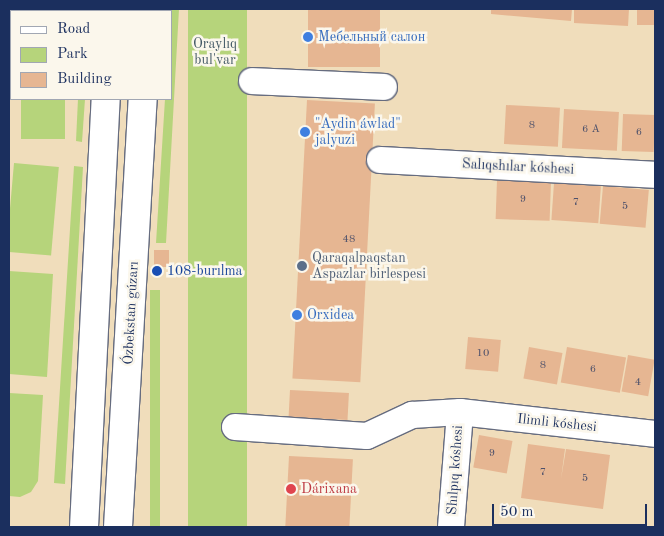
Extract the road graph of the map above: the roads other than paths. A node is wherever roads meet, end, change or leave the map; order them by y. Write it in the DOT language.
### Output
graph roads {
  1 [pos="252,81"];
  2 [pos="384,87"];
  3 [pos="106,100"];
  4 [pos="143,100"];
  5 [pos="380,160"];
  6 [pos="655,175"];
  7 [pos="460,412"];
  8 [pos="234,427"];
  9 [pos="655,434"];
  10 [pos="84,527"];
  11 [pos="118,527"];
  12 [pos="451,527"];
  1 -- 2 [label="street"];
  3 -- 10 [label="main road"];
  4 -- 11 [label="main road, Ózbekstan gúzarı"];
  5 -- 6 [label="street, Salıqshılar kóshesi"];
  7 -- 8 [label="street, Ilimli kóshesi"];
  7 -- 9 [label="street, Ilimli kóshesi"];
  7 -- 12 [label="street, Shılpıq kóshesi"];
}
